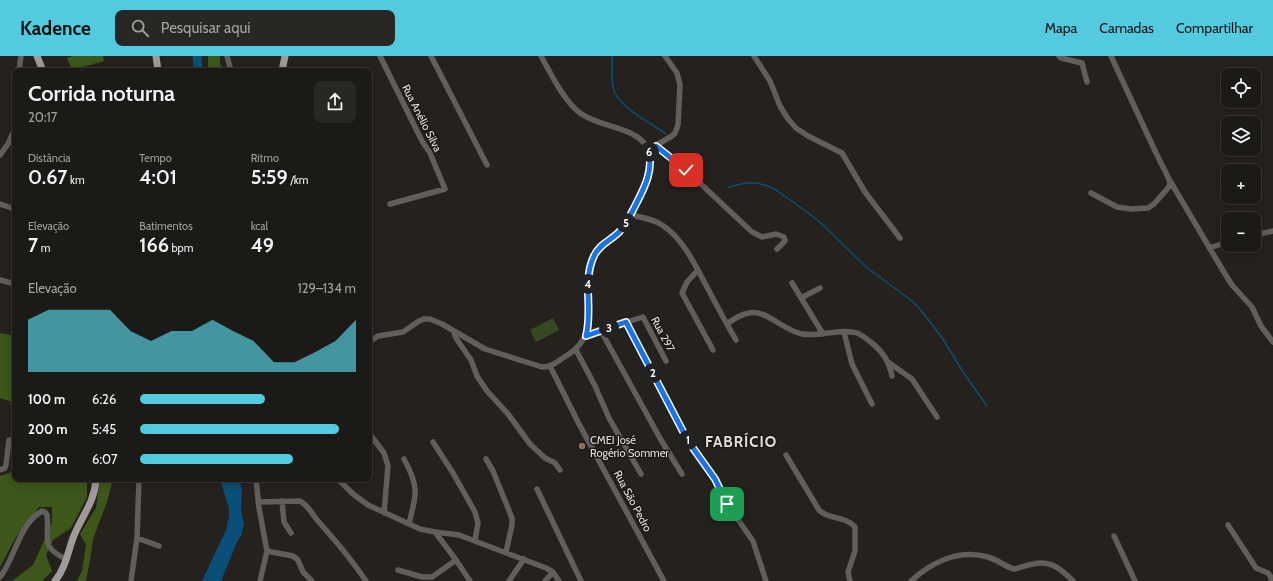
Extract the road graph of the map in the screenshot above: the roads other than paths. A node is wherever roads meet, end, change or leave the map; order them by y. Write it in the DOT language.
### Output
graph roads {
  1 [pos="21,56"];
  2 [pos="37,56"];
  3 [pos="156,56"];
  4 [pos="227,56"];
  5 [pos="285,56"];
  6 [pos="380,56"];
  7 [pos="431,56"];
  8 [pos="541,56"];
  9 [pos="665,56"];
  10 [pos="754,56"];
  11 [pos="1059,56"];
  12 [pos="1111,56"];
  13 [pos="19,68"];
  14 [pos="42,68"];
  15 [pos="158,68"];
  16 [pos="230,68"];
  17 [pos="283,68"];
  18 [pos="1087,82"];
  19 [pos="12,135"];
  20 [pos="656,146"];
  21 [pos="648,150"];
  22 [pos="0,155"];
  23 [pos="487,165"];
  24 [pos="1169,178"];
  25 [pos="1090,194"];
  26 [pos="0,204"];
  27 [pos="390,204"];
  28 [pos="12,208"];
  29 [pos="630,215"];
  30 [pos="1273,231"];
  31 [pos="1261,234"];
  32 [pos="900,238"];
  33 [pos="1221,244"];
  34 [pos="1209,248"];
  35 [pos="777,249"];
  36 [pos="698,270"];
  37 [pos="0,280"];
  38 [pos="12,283"];
  39 [pos="792,283"];
  40 [pos="820,288"];
  41 [pos="801,298"];
  42 [pos="626,322"];
  43 [pos="727,324"];
  44 [pos="602,331"];
  45 [pos="454,332"];
  46 [pos="844,332"];
  47 [pos="824,334"];
  48 [pos="586,336"];
  49 [pos="372,340"];
  50 [pos="736,340"];
  51 [pos="1273,342"];
  52 [pos="576,350"];
  53 [pos="713,350"];
  54 [pos="666,361"];
  55 [pos="888,362"];
  56 [pos="550,366"];
  57 [pos="892,376"];
  58 [pos="872,404"];
  59 [pos="937,417"];
  60 [pos="372,437"];
  61 [pos="9,440"];
  62 [pos="433,442"];
  63 [pos="786,455"];
  64 [pos="486,458"];
  65 [pos="404,459"];
  66 [pos="0,470"];
  67 [pos="560,470"];
  68 [pos="641,474"];
  69 [pos="682,474"];
  70 [pos="96,482"];
  71 [pos="139,482"];
  72 [pos="256,482"];
  73 [pos="341,482"];
  74 [pos="537,489"];
  75 [pos="282,501"];
  76 [pos="258,502"];
  77 [pos="384,513"];
  78 [pos="409,523"];
  79 [pos="1228,525"];
  80 [pos="292,532"];
  81 [pos="434,532"];
  82 [pos="1114,536"];
  83 [pos="137,538"];
  84 [pos="475,540"];
  85 [pos="159,546"];
  86 [pos="267,550"];
  87 [pos="506,552"];
  88 [pos="66,559"];
  89 [pos="524,559"];
  90 [pos="456,560"];
  91 [pos="398,570"];
  92 [pos="553,572"];
  93 [pos="0,577"];
  94 [pos="55,581"];
  95 [pos="131,581"];
  96 [pos="260,581"];
  97 [pos="312,581"];
  98 [pos="366,581"];
  99 [pos="470,581"];
  100 [pos="509,581"];
  101 [pos="546,581"];
  102 [pos="559,581"];
  103 [pos="581,581"];
  104 [pos="664,581"];
  105 [pos="766,581"];
  106 [pos="850,581"];
  107 [pos="911,581"];
  108 [pos="1073,581"];
  109 [pos="1135,581"];
  110 [pos="1271,581"];
  1 -- 13 [label="street"];
  2 -- 14 [label="main road"];
  3 -- 15 [label="main road"];
  4 -- 16 [label="street"];
  5 -- 17 [label="main road"];
  6 -- 27 [label="street, Rua Anélio Silva"];
  7 -- 23 [label="street"];
  8 -- 21 [label="street"];
  9 -- 20 [label="street"];
  10 -- 32 [label="street"];
  11 -- 18 [label="street"];
  12 -- 24 [label="street"];
  19 -- 22 [label="street"];
  20 -- 21 [label="street"];
  20 -- 35 [label="street"];
  21 -- 29 [label="street"];
  24 -- 25 [label="street"];
  24 -- 34 [label="street"];
  26 -- 28 [label="street"];
  29 -- 36 [label="street"];
  29 -- 48 [label="street"];
  30 -- 31 [label="street"];
  33 -- 34 [label="street"];
  34 -- 51 [label="street"];
  36 -- 43 [label="street"];
  36 -- 53 [label="street"];
  37 -- 38 [label="street"];
  39 -- 41 [label="street"];
  40 -- 41 [label="street"];
  41 -- 47 [label="street"];
  42 -- 44 [label="street"];
  42 -- 54 [label="street, Rua 297"];
  42 -- 105 [label="street"];
  43 -- 47 [label="street"];
  43 -- 50 [label="street"];
  44 -- 48 [label="street"];
  44 -- 69 [label="street"];
  45 -- 49 [label="street"];
  45 -- 56 [label="street"];
  45 -- 67 [label="street"];
  46 -- 47 [label="street"];
  46 -- 55 [label="street"];
  46 -- 58 [label="street"];
  48 -- 52 [label="street"];
  52 -- 56 [label="street"];
  52 -- 68 [label="street"];
  55 -- 57 [label="street"];
  55 -- 59 [label="street"];
  56 -- 104 [label="street, Rua São Pedro"];
  60 -- 77 [label="street"];
  61 -- 66 [label="street"];
  62 -- 84 [label="street"];
  63 -- 106 [label="street"];
  64 -- 87 [label="street"];
  65 -- 78 [label="street"];
  70 -- 88 [label="main road"];
  71 -- 83 [label="street"];
  72 -- 76 [label="street"];
  73 -- 77 [label="street"];
  74 -- 103 [label="street"];
  75 -- 76 [label="street"];
  75 -- 80 [label="street"];
  75 -- 98 [label="street"];
  76 -- 86 [label="street"];
  77 -- 78 [label="street"];
  78 -- 81 [label="street"];
  79 -- 110 [label="street"];
  81 -- 84 [label="street"];
  81 -- 90 [label="street"];
  82 -- 109 [label="street"];
  83 -- 85 [label="street"];
  83 -- 95 [label="street"];
  84 -- 87 [label="street"];
  86 -- 96 [label="street"];
  86 -- 97 [label="street"];
  87 -- 89 [label="street"];
  88 -- 93 [label="street"];
  88 -- 94 [label="main road"];
  89 -- 92 [label="street"];
  89 -- 100 [label="street"];
  90 -- 91 [label="street"];
  90 -- 99 [label="street"];
  92 -- 101 [label="street"];
  92 -- 102 [label="street"];
  107 -- 108 [label="street"];
}
